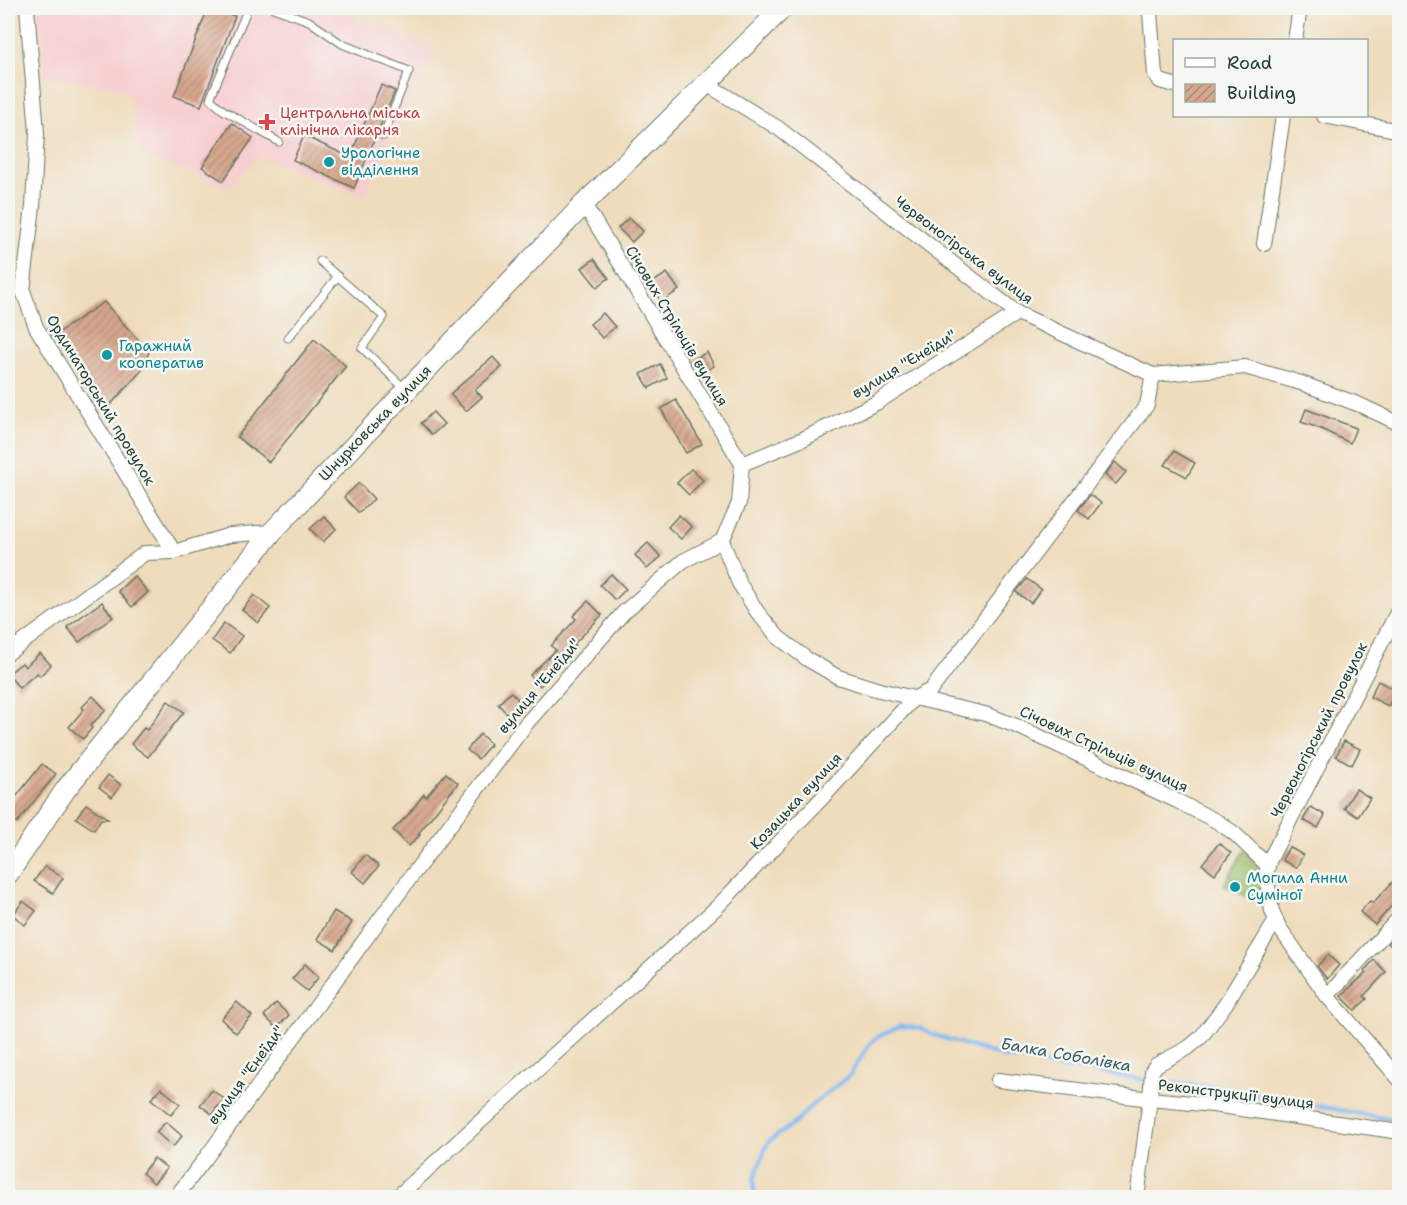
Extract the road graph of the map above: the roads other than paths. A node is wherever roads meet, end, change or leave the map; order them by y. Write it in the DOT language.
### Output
graph roads {
  1 [pos="27,8"];
  2 [pos="248,8"];
  3 [pos="273,8"];
  4 [pos="783,8"];
  5 [pos="1146,8"];
  6 [pos="1300,8"];
  7 [pos="769,16"];
  8 [pos="1295,39"];
  9 [pos="705,82"];
  10 [pos="1173,85"];
  11 [pos="1283,117"];
  12 [pos="1329,117"];
  13 [pos="1400,131"];
  14 [pos="383,136"];
  15 [pos="279,142"];
  16 [pos="584,204"];
  17 [pos="1264,244"];
  18 [pos="320,261"];
  19 [pos="338,276"];
  20 [pos="1017,314"];
  21 [pos="288,338"];
  22 [pos="1153,375"];
  23 [pos="407,390"];
  24 [pos="1400,424"];
  25 [pos="742,464"];
  26 [pos="272,532"];
  27 [pos="722,541"];
  28 [pos="174,552"];
  29 [pos="1400,607"];
  30 [pos="8,652"];
  31 [pos="913,699"];
  32 [pos="1267,867"];
  33 [pos="8,874"];
  34 [pos="1400,917"];
  35 [pos="1276,920"];
  36 [pos="1328,996"];
  37 [pos="998,1080"];
  38 [pos="1400,1080"];
  39 [pos="1150,1100"];
  40 [pos="1400,1132"];
  41 [pos="175,1197"];
  42 [pos="396,1197"];
  43 [pos="1137,1197"];
  1 -- 28 [label="street, Ординаторський провулок"];
  2 -- 15 [label="lane"];
  3 -- 14 [label="lane"];
  4 -- 7 [label="street, Шнурковська вулиця"];
  5 -- 10 [label="street"];
  6 -- 8 [label="street"];
  7 -- 9 [label="street, Шнурковська вулиця"];
  9 -- 16 [label="street, Шнурковська вулиця"];
  9 -- 20 [label="street, Червоногірська вулиця"];
  11 -- 17 [label="street"];
  12 -- 13 [label="street"];
  16 -- 23 [label="street, Шнурковська вулиця"];
  16 -- 25 [label="street, Січових Стрільців вулиця"];
  18 -- 19 [label="lane"];
  19 -- 21 [label="lane"];
  19 -- 23 [label="lane"];
  20 -- 22 [label="street, Червоногірська вулиця"];
  20 -- 25 [label="street, вулиця \"Енеїди\""];
  22 -- 24 [label="street, Червоногірська вулиця"];
  22 -- 31 [label="street, Козацька вулиця"];
  23 -- 26 [label="street, Шнурковська вулиця"];
  25 -- 27 [label="street"];
  26 -- 28 [label="street"];
  26 -- 33 [label="street, Шнурковська вулиця"];
  27 -- 31 [label="street, Січових Стрільців вулиця"];
  27 -- 41 [label="street, вулиця \"Енеїди\""];
  28 -- 30 [label="street"];
  29 -- 32 [label="street, Червоногірський провулок"];
  31 -- 32 [label="street, Січових Стрільців вулиця"];
  31 -- 42 [label="street, Козацька вулиця"];
  32 -- 35 [label="street"];
  34 -- 36 [label="street"];
  35 -- 36 [label="street"];
  35 -- 39 [label="street"];
  36 -- 38 [label="street"];
  37 -- 39 [label="street, Реконструкції вулиця"];
  39 -- 40 [label="street, Реконструкції вулиця"];
  39 -- 43 [label="street"];
}
